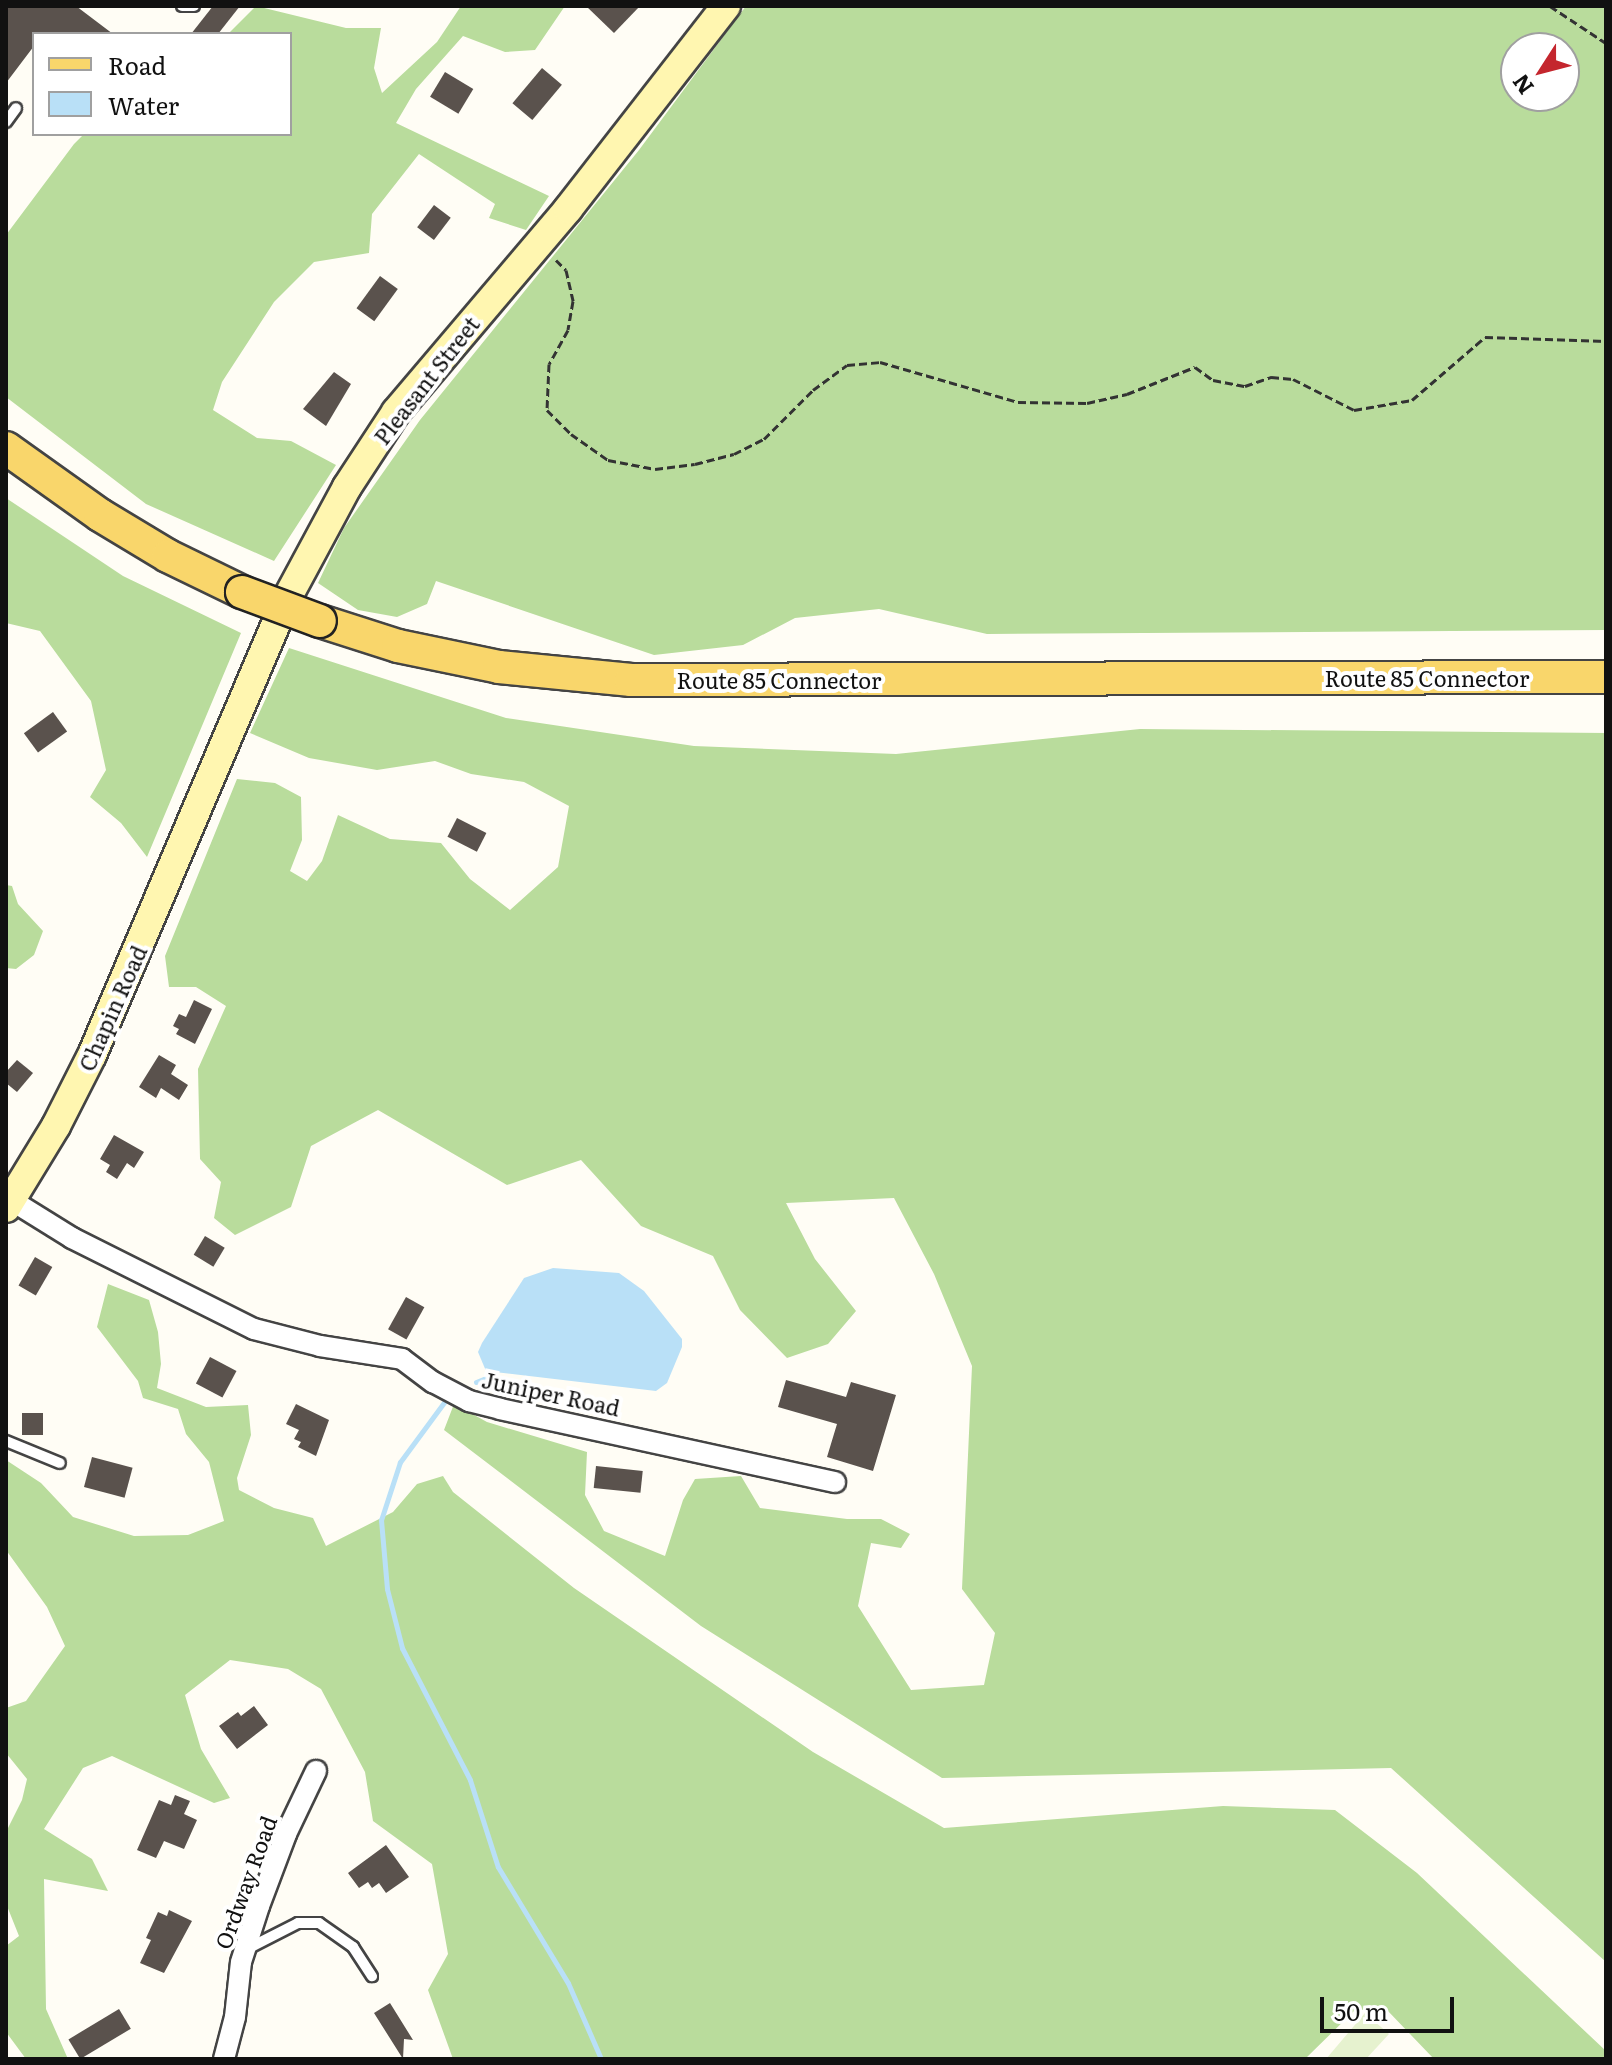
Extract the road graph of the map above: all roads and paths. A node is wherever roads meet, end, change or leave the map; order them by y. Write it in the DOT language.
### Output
graph roads {
  1 [pos="182,6"];
  2 [pos="194,6"];
  3 [pos="726,6"];
  4 [pos="1550,6"];
  5 [pos="1606,43"];
  6 [pos="16,108"];
  7 [pos="6,122"];
  8 [pos="538,244"];
  9 [pos="1606,341"];
  10 [pos="6,448"];
  11 [pos="1606,677"];
  12 [pos="201,801"];
  13 [pos="8,1204"];
  14 [pos="6,1441"];
  15 [pos="60,1463"];
  16 [pos="835,1482"];
  17 [pos="316,1771"];
  18 [pos="245,1950"];
  19 [pos="372,1976"];
  20 [pos="224,2059"];
  1 -- 2 [label="lane"];
  3 -- 8 [label="street, Pleasant Street"];
  4 -- 5 [label="path"];
  6 -- 7 [label="lane"];
  8 -- 9 [label="path"];
  8 -- 12 [label="street, Pleasant Street"];
  10 -- 11 [label="main road, Route 85 Connector, bridge"];
  12 -- 13 [label="street, Chapin Road"];
  13 -- 16 [label="street, Juniper Road"];
  14 -- 15 [label="lane"];
  17 -- 18 [label="street, Ordway Road"];
  18 -- 19 [label="lane"];
  18 -- 20 [label="street, Ordway Road"];
}
